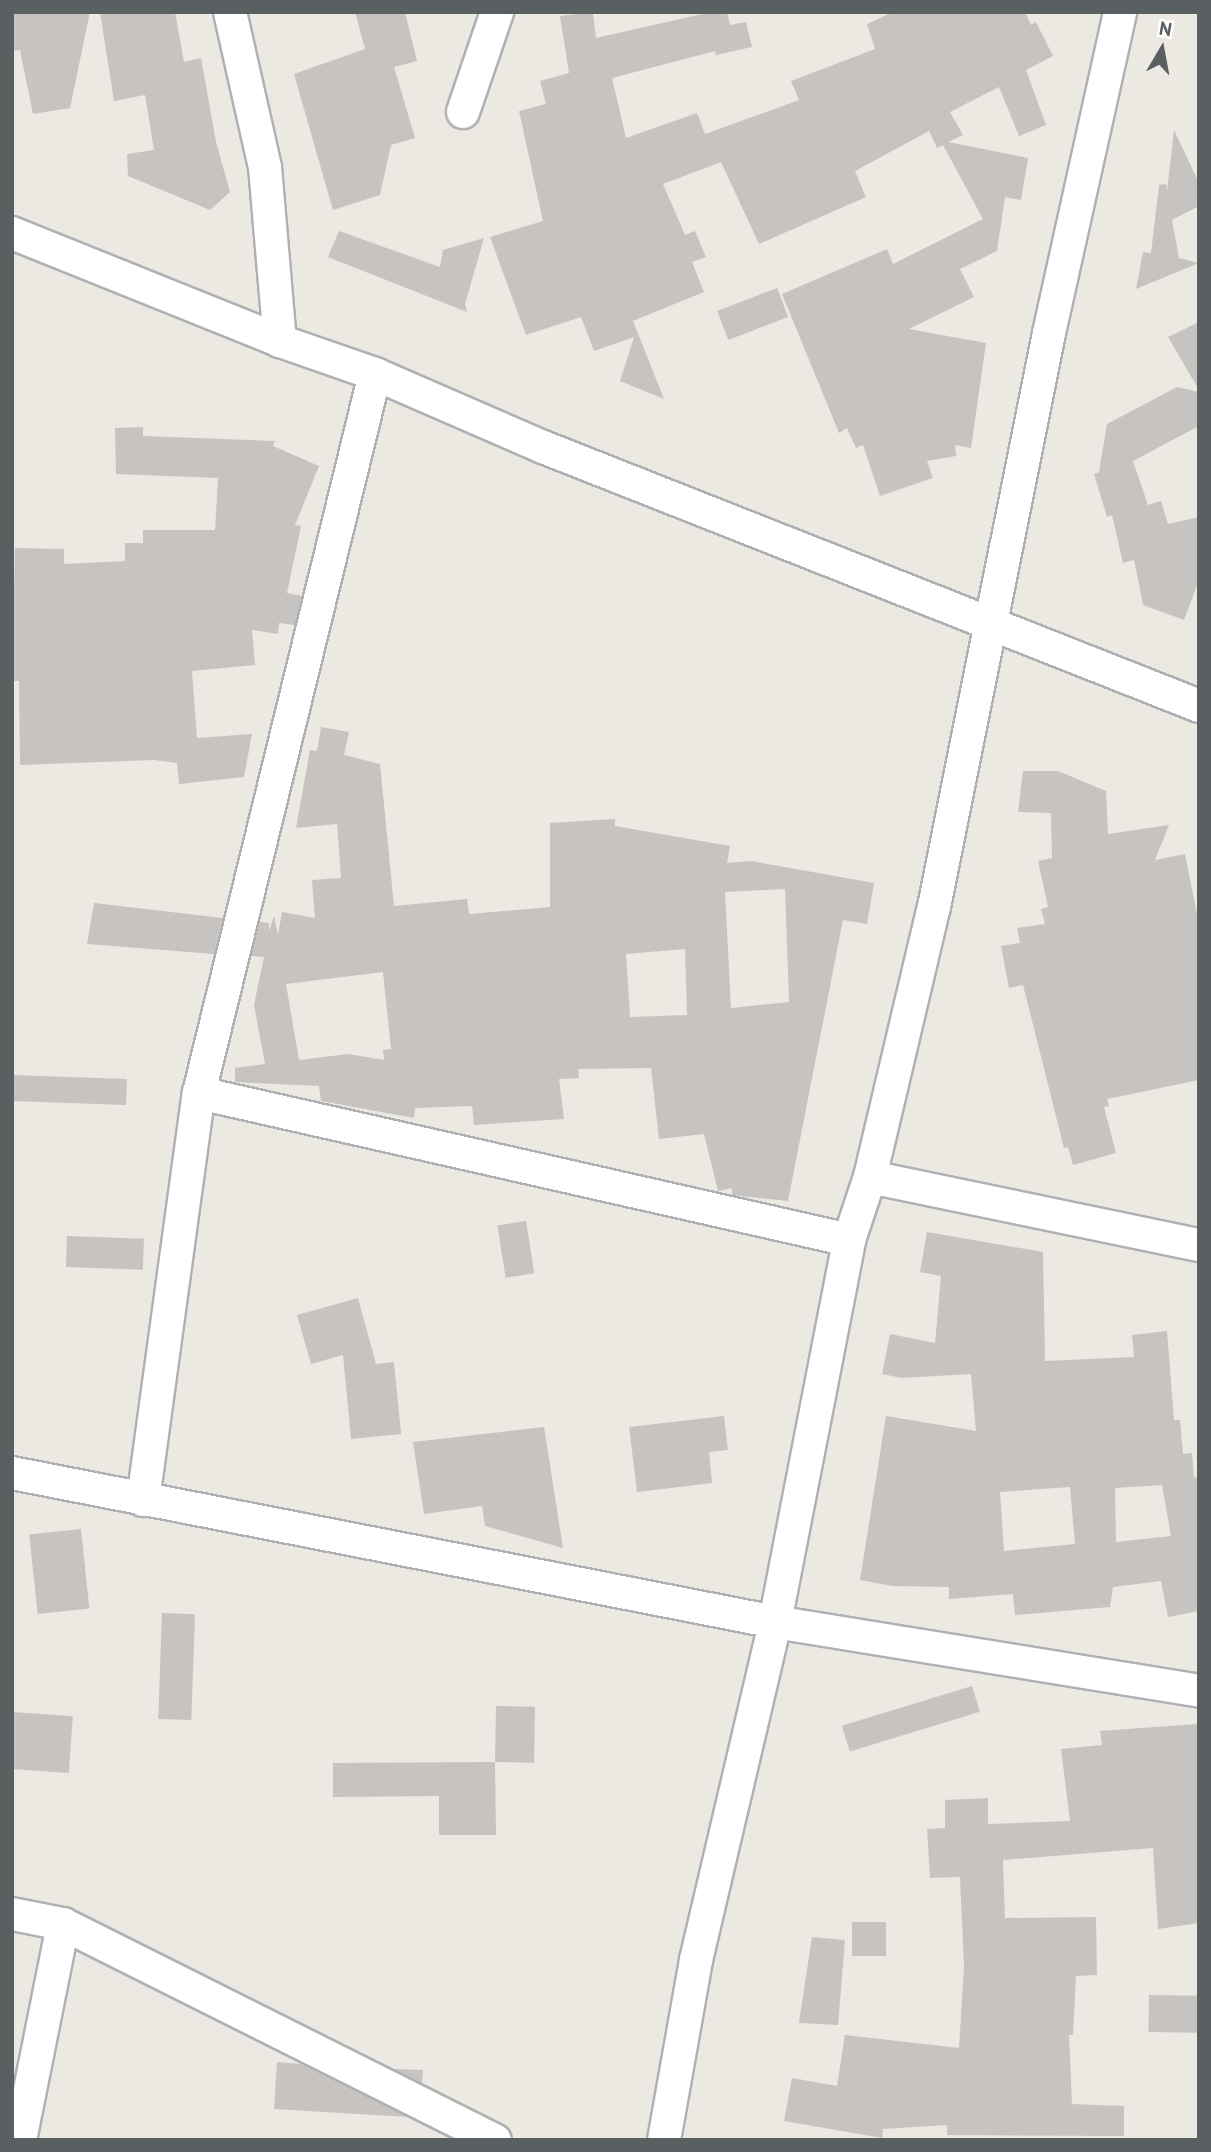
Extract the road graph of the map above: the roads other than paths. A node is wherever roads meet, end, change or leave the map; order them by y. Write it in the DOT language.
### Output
graph roads {
  1 [pos="230,12"];
  2 [pos="497,12"];
  3 [pos="1121,12"];
  4 [pos="463,112"];
  5 [pos="12,233"];
  6 [pos="280,341"];
  7 [pos="375,373"];
  8 [pos="990,624"];
  9 [pos="1199,706"];
  10 [pos="199,1093"];
  11 [pos="870,1177"];
  12 [pos="849,1240"];
  13 [pos="1199,1245"];
  14 [pos="12,1473"];
  15 [pos="143,1500"];
  16 [pos="775,1622"];
  17 [pos="1199,1691"];
  18 [pos="12,1913"];
  19 [pos="63,1924"];
  20 [pos="20,2140"];
  21 [pos="495,2140"];
  22 [pos="664,2140"];
  1 -- 6 [label="street"];
  2 -- 4 [label="street"];
  3 -- 8 [label="street"];
  5 -- 6 [label="street"];
  6 -- 7 [label="street"];
  7 -- 8 [label="street"];
  7 -- 10 [label="street"];
  8 -- 9 [label="street"];
  8 -- 11 [label="street"];
  10 -- 12 [label="street"];
  10 -- 15 [label="street"];
  11 -- 12 [label="street"];
  11 -- 13 [label="street"];
  12 -- 16 [label="street"];
  14 -- 15 [label="street"];
  15 -- 16 [label="street"];
  16 -- 17 [label="street"];
  16 -- 22 [label="street"];
  18 -- 19 [label="street"];
  19 -- 20 [label="street"];
  19 -- 21 [label="street"];
}
